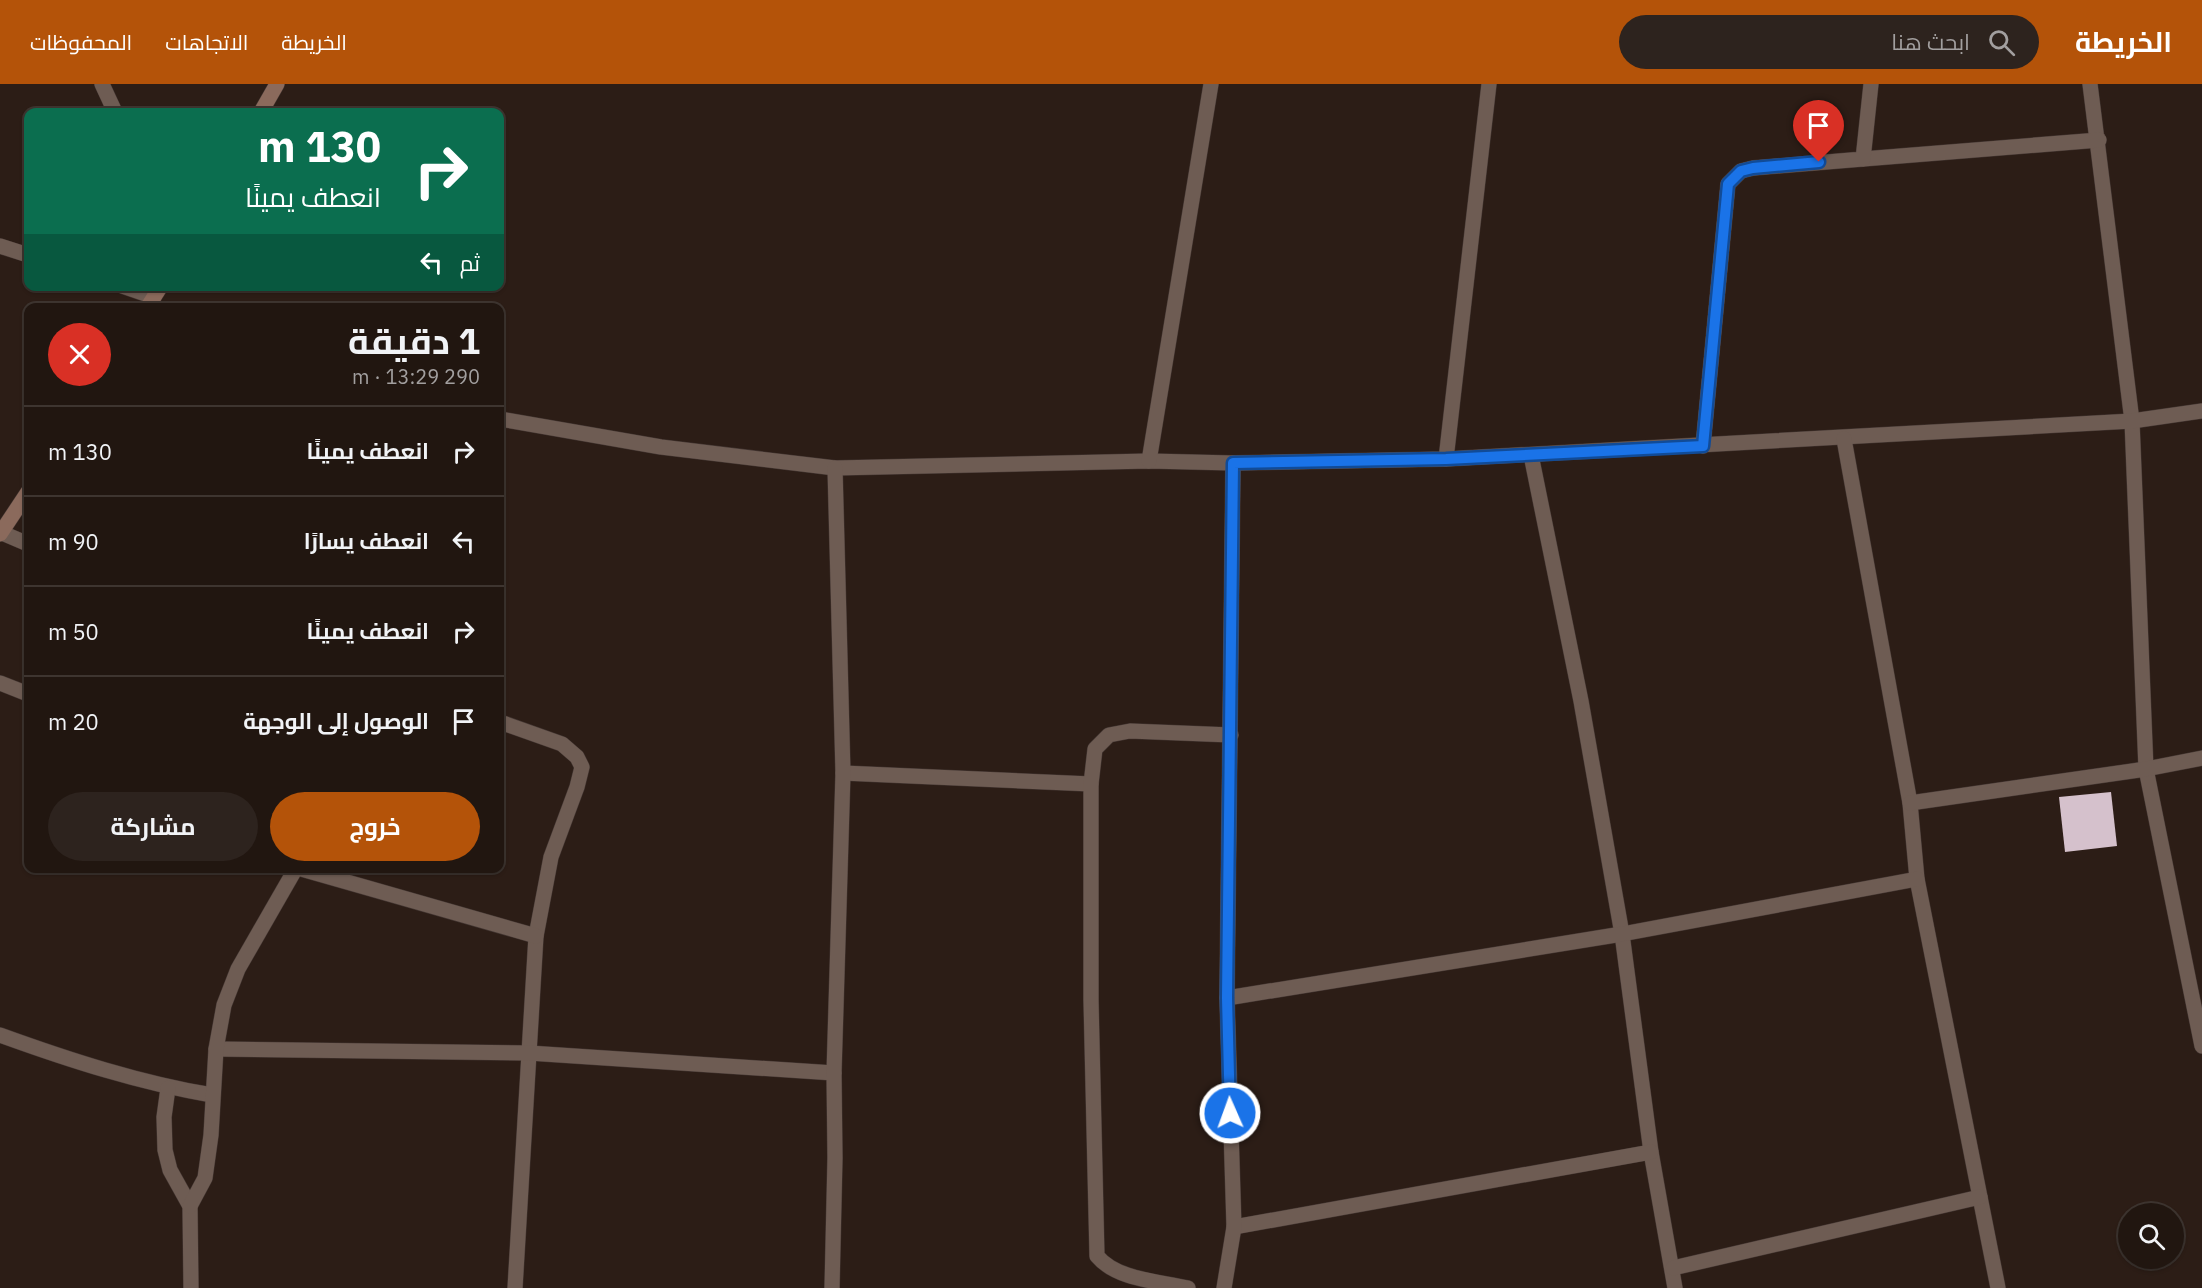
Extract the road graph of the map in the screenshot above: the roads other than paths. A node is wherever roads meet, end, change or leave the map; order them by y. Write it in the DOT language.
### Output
graph roads {
  1 [pos="102,84"];
  2 [pos="277,84"];
  3 [pos="1211,84"];
  4 [pos="1489,84"];
  5 [pos="1870,84"];
  6 [pos="2090,84"];
  7 [pos="113,108"];
  8 [pos="263,108"];
  9 [pos="2099,141"];
  10 [pos="1863,159"];
  11 [pos="0,246"];
  12 [pos="24,254"];
  13 [pos="137,291"];
  14 [pos="154,297"];
  15 [pos="2202,411"];
  16 [pos="504,420"];
  17 [pos="2132,421"];
  18 [pos="1844,439"];
  19 [pos="1703,446"];
  20 [pos="1531,455"];
  21 [pos="1446,459"];
  22 [pos="1149,461"];
  23 [pos="1233,463"];
  24 [pos="835,468"];
  25 [pos="24,498"];
  26 [pos="0,533"];
  27 [pos="24,542"];
  28 [pos="0,683"];
  29 [pos="24,692"];
  30 [pos="504,723"];
  31 [pos="1231,735"];
  32 [pos="2202,758"];
  33 [pos="2146,769"];
  34 [pos="843,773"];
  35 [pos="1091,784"];
  36 [pos="1910,803"];
  37 [pos="294,873"];
  38 [pos="315,873"];
  39 [pos="1917,879"];
  40 [pos="1622,934"];
  41 [pos="536,936"];
  42 [pos="1227,998"];
  43 [pos="0,1035"];
  44 [pos="2202,1046"];
  45 [pos="216,1049"];
  46 [pos="529,1053"];
  47 [pos="834,1073"];
  48 [pos="168,1088"];
  49 [pos="212,1095"];
  50 [pos="1651,1152"];
  51 [pos="1980,1197"];
  52 [pos="190,1206"];
  53 [pos="1234,1227"];
  54 [pos="1673,1268"];
  55 [pos="191,1288"];
  56 [pos="515,1288"];
  57 [pos="832,1288"];
  58 [pos="1188,1288"];
  59 [pos="1224,1288"];
  60 [pos="1675,1288"];
  61 [pos="1998,1288"];
  1 -- 7 [label="street"];
  2 -- 8 [label="street"];
  3 -- 22 [label="street"];
  4 -- 21 [label="street"];
  5 -- 10 [label="street"];
  6 -- 9 [label="street"];
  9 -- 10 [label="street"];
  9 -- 17 [label="street"];
  10 -- 19 [label="street"];
  11 -- 12 [label="street"];
  13 -- 14 [label="street"];
  15 -- 17 [label="street"];
  16 -- 24 [label="street"];
  17 -- 18 [label="street"];
  17 -- 33 [label="street"];
  18 -- 19 [label="street"];
  18 -- 36 [label="street"];
  19 -- 20 [label="street"];
  20 -- 21 [label="street"];
  20 -- 40 [label="street"];
  21 -- 23 [label="street"];
  22 -- 23 [label="street"];
  22 -- 24 [label="street"];
  23 -- 31 [label="street"];
  24 -- 34 [label="street"];
  25 -- 26 [label="street"];
  26 -- 27 [label="street"];
  28 -- 29 [label="street"];
  30 -- 41 [label="street"];
  31 -- 35 [label="street"];
  31 -- 42 [label="street"];
  32 -- 33 [label="street"];
  33 -- 36 [label="street"];
  33 -- 44 [label="street"];
  34 -- 35 [label="street"];
  34 -- 47 [label="street"];
  35 -- 58 [label="street"];
  36 -- 39 [label="street"];
  37 -- 45 [label="street"];
  38 -- 41 [label="street"];
  39 -- 40 [label="street"];
  39 -- 51 [label="street"];
  40 -- 42 [label="street"];
  40 -- 50 [label="street"];
  41 -- 46 [label="street"];
  42 -- 53 [label="street"];
  43 -- 48 [label="street"];
  45 -- 46 [label="street"];
  45 -- 49 [label="street"];
  46 -- 47 [label="street"];
  46 -- 56 [label="street"];
  47 -- 57 [label="street"];
  48 -- 49 [label="street"];
  48 -- 52 [label="street"];
  49 -- 52 [label="street"];
  50 -- 53 [label="street"];
  50 -- 54 [label="street"];
  51 -- 54 [label="street"];
  51 -- 61 [label="street"];
  52 -- 55 [label="street"];
  53 -- 59 [label="street"];
  54 -- 60 [label="street"];
}
